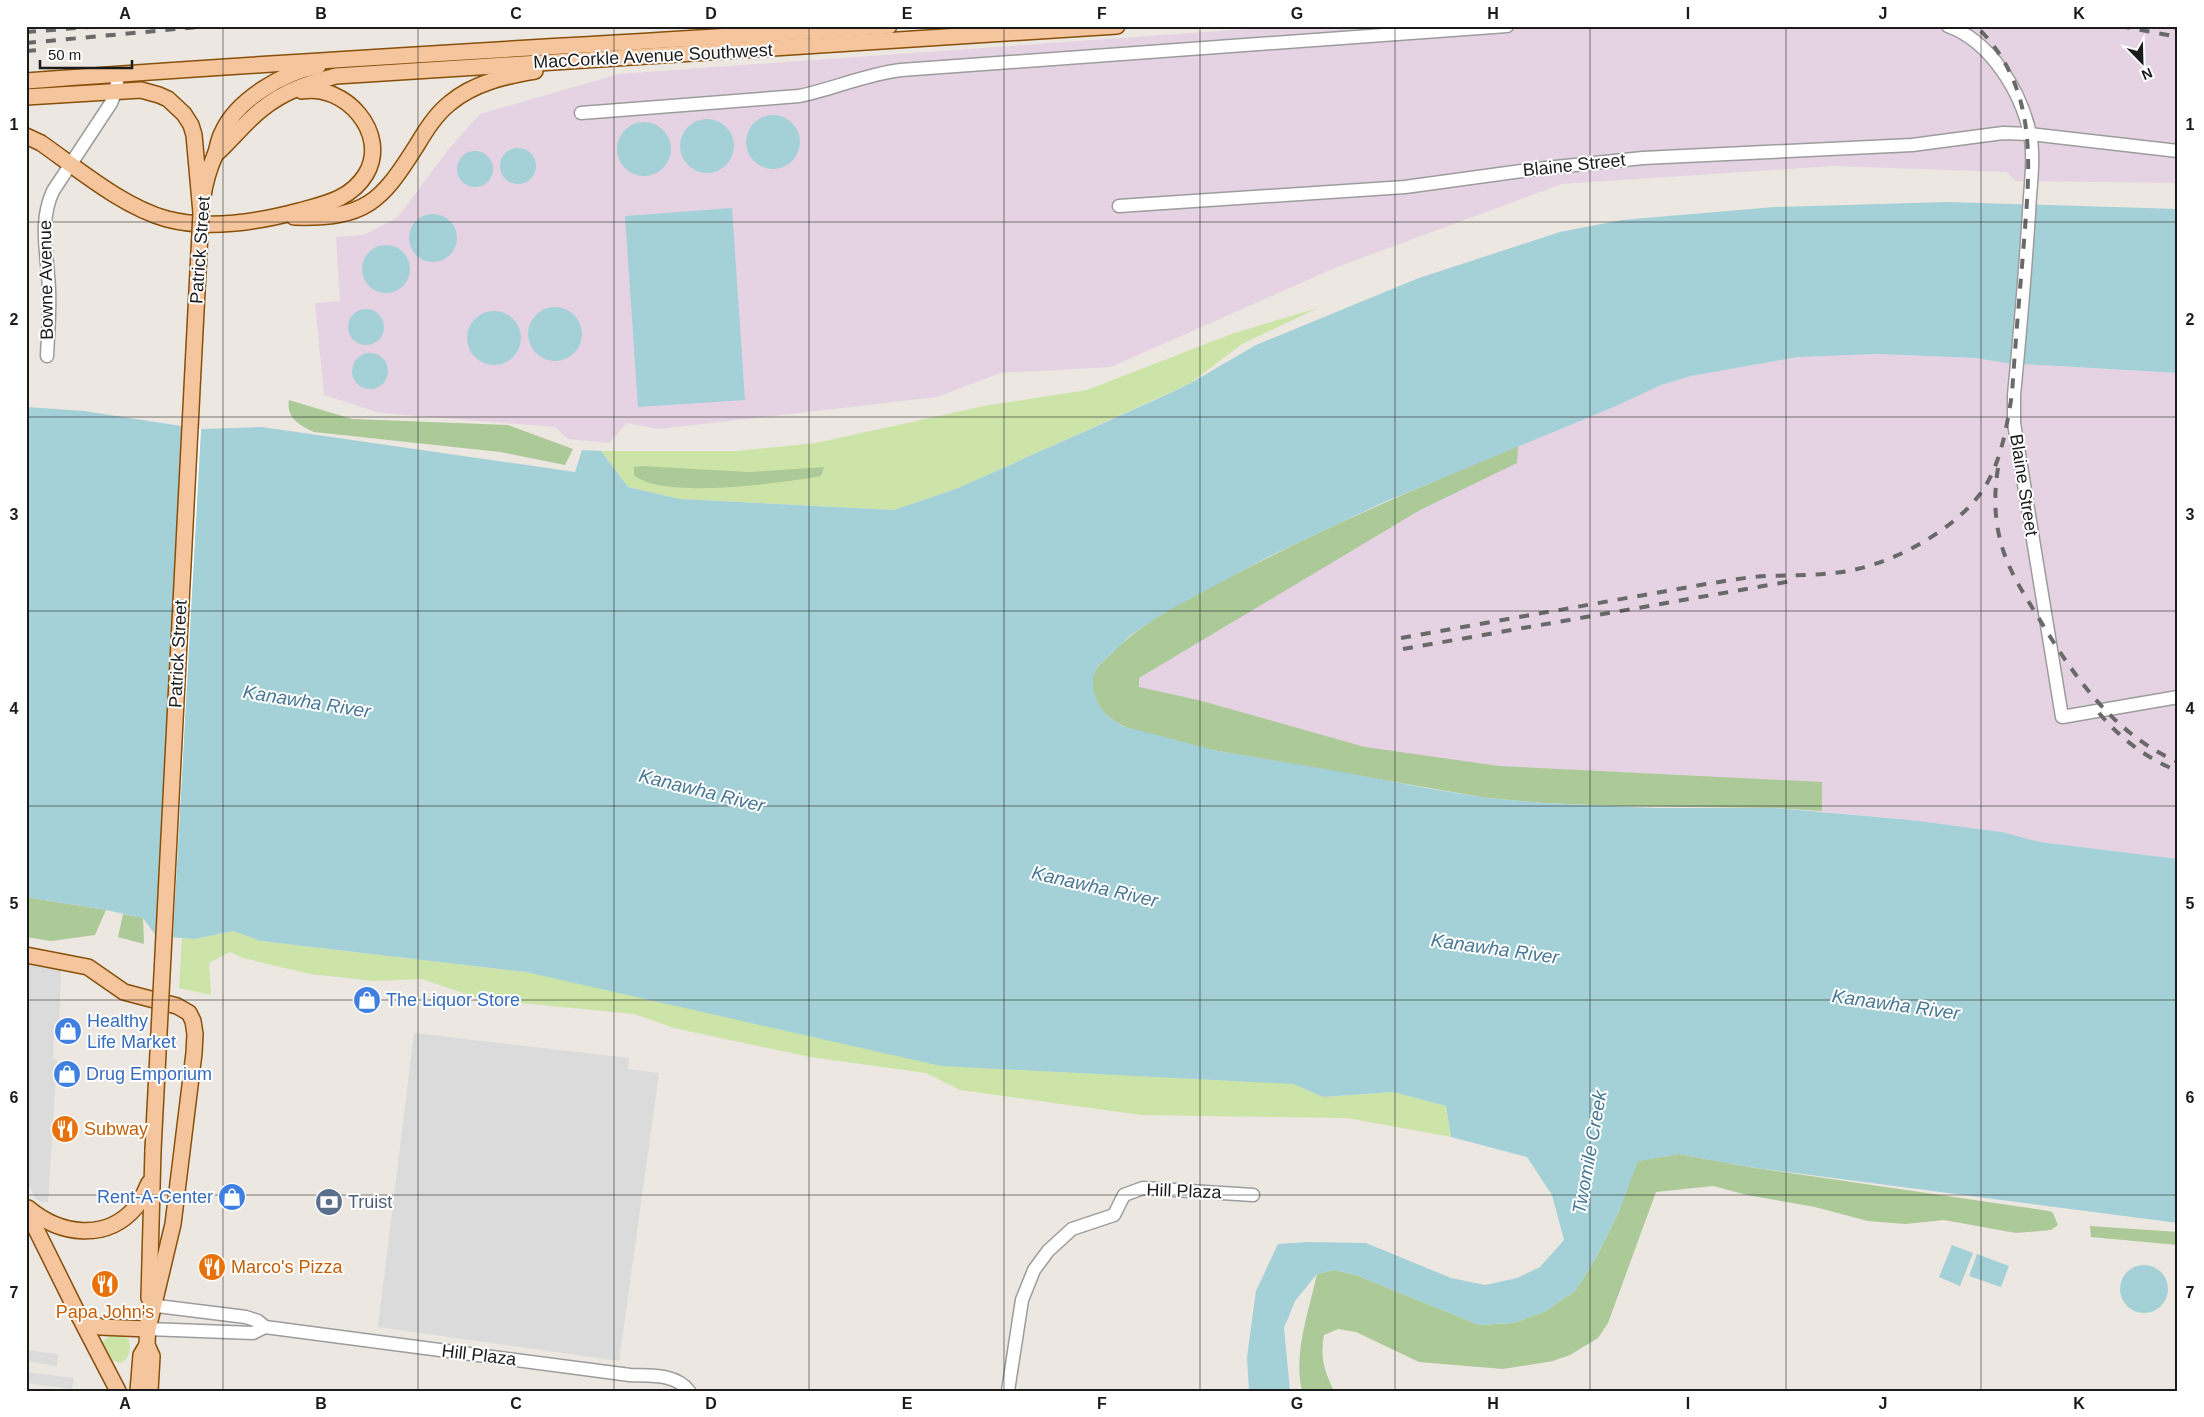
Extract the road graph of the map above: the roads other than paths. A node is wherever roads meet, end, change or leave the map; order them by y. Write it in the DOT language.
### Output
graph roads {
  1 [pos="889,26"];
  2 [pos="1117,26"];
  3 [pos="1507,26"];
  4 [pos="1948,26"];
  5 [pos="364,59"];
  6 [pos="593,59"];
  7 [pos="118,74"];
  8 [pos="26,81"];
  9 [pos="116,90"];
  10 [pos="280,96"];
  11 [pos="26,97"];
  12 [pos="581,113"];
  13 [pos="26,124"];
  14 [pos="2030,134"];
  15 [pos="26,136"];
  16 [pos="41,143"];
  17 [pos="2178,151"];
  18 [pos="214,157"];
  19 [pos="71,164"];
  20 [pos="1119,206"];
  21 [pos="201,213"];
  22 [pos="276,217"];
  23 [pos="48,356"];
  24 [pos="2178,697"];
  25 [pos="26,955"];
  26 [pos="152,1177"];
  27 [pos="1253,1194"];
  28 [pos="26,1208"];
  29 [pos="31,1227"];
  30 [pos="151,1306"];
  31 [pos="78,1316"];
  32 [pos="265,1327"];
  33 [pos="148,1329"];
  34 [pos="147,1345"];
  35 [pos="118,1391"];
  36 [pos="138,1391"];
  37 [pos="150,1391"];
  38 [pos="689,1391"];
  39 [pos="1008,1391"];
  1 -- 5 [label="main road, MacCorkle Avenue Southwest"];
  2 -- 6 [label="main road, MacCorkle Avenue Southwest"];
  3 -- 12 [label="street"];
  4 -- 14 [label="street"];
  5 -- 7 [label="main road"];
  5 -- 18 [label="main road, Patrick Street"];
  6 -- 10 [label="main road, MacCorkle Avenue Southwest"];
  6 -- 22 [label="main road"];
  7 -- 8 [label="main road"];
  7 -- 9 [label="street, Bowne Avenue"];
  9 -- 11 [label="main road"];
  9 -- 19 [label="street, Bowne Avenue"];
  9 -- 21 [label="main road"];
  10 -- 18 [label="main road, MacCorkle Avenue Southwest"];
  10 -- 22 [label="main road"];
  13 -- 16 [label="main road"];
  14 -- 17 [label="street, Blaine Street"];
  14 -- 20 [label="street, Blaine Street"];
  14 -- 24 [label="street, Blaine Street"];
  15 -- 16 [label="main road"];
  16 -- 19 [label="main road"];
  18 -- 21 [label="main road, Patrick Street"];
  19 -- 22 [label="main road"];
  19 -- 23 [label="street, Bowne Avenue"];
  21 -- 26 [label="main road, Patrick Street, bridge"];
  25 -- 30 [label="main road"];
  26 -- 28 [label="main road"];
  26 -- 30 [label="main road, Patrick Street"];
  27 -- 39 [label="street, Hill Plaza"];
  28 -- 29 [label="main road"];
  29 -- 31 [label="main road"];
  30 -- 32 [label="street, Hill Plaza"];
  30 -- 33 [label="main road"];
  31 -- 33 [label="main road"];
  31 -- 35 [label="main road"];
  32 -- 33 [label="street, Hill Plaza"];
  32 -- 38 [label="street, Hill Plaza"];
  33 -- 34 [label="main road"];
  34 -- 36 [label="main road"];
  34 -- 37 [label="main road"];
}
